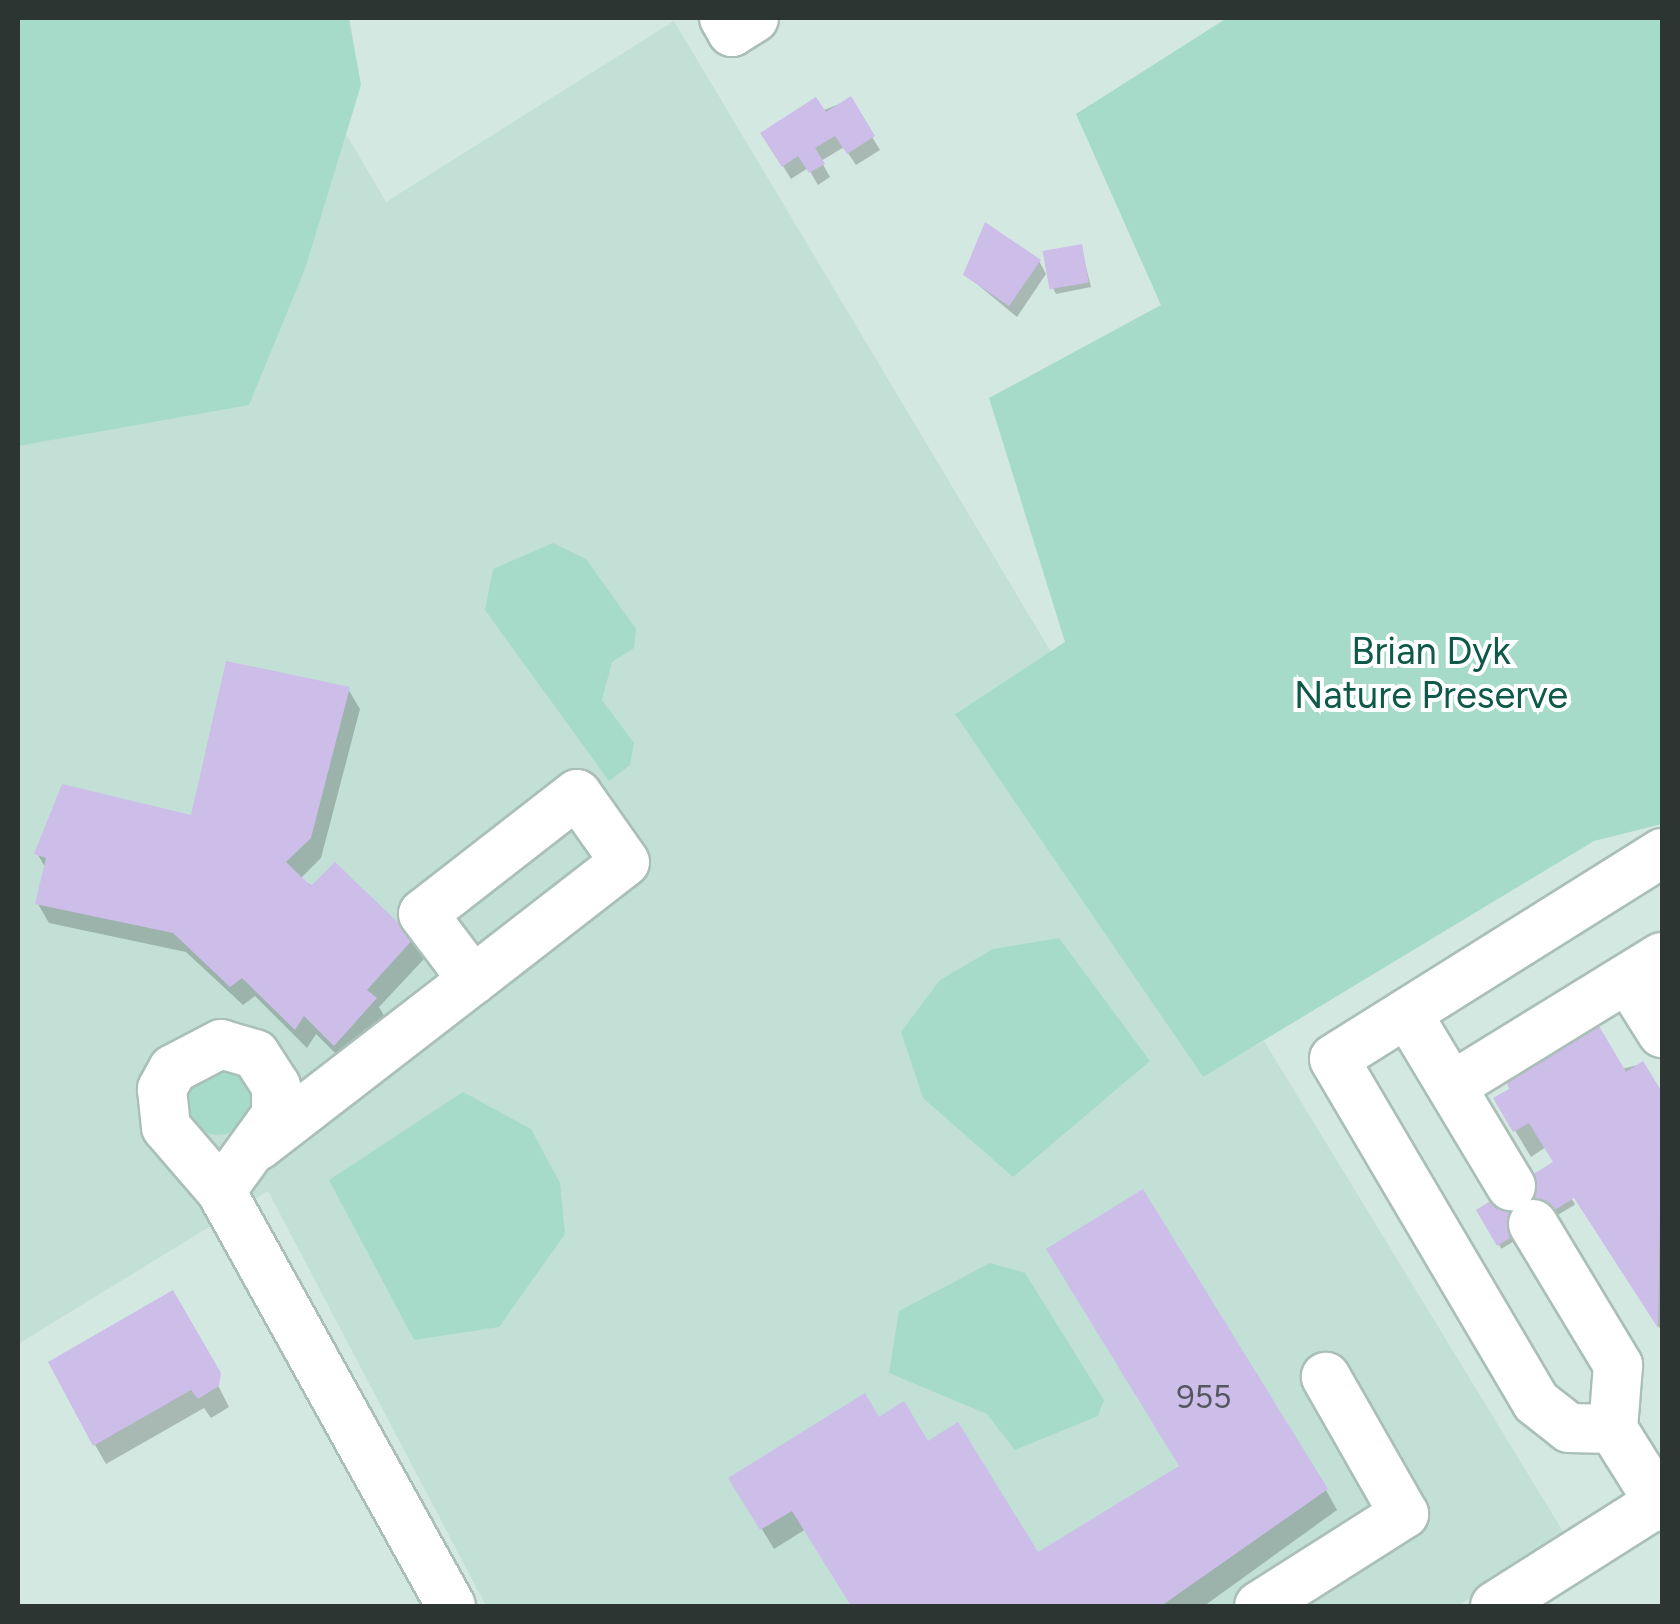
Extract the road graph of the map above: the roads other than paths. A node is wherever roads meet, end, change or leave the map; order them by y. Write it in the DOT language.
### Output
graph roads {
  1 [pos="1662,853"];
  2 [pos="1645,968"];
  3 [pos="472,980"];
  4 [pos="1407,1013"];
  5 [pos="1662,1033"];
  6 [pos="1452,1086"];
  7 [pos="256,1148"];
  8 [pos="221,1191"];
  9 [pos="1326,1377"];
  10 [pos="1613,1430"];
  11 [pos="1661,1503"];
  12 [pos="451,1606"];
  13 [pos="1259,1606"];
  14 [pos="1495,1606"];
  1 -- 4 [label="street"];
  2 -- 5 [label="street"];
  2 -- 6 [label="street"];
  3 -- 7 [label="street"];
  4 -- 6 [label="street"];
  4 -- 10 [label="street"];
  6 -- 10 [label="street"];
  7 -- 8 [label="street"];
  7 -- 8 [label="street"];
  8 -- 12 [label="street"];
  9 -- 13 [label="street"];
  10 -- 11 [label="street"];
  11 -- 14 [label="street"];
}
